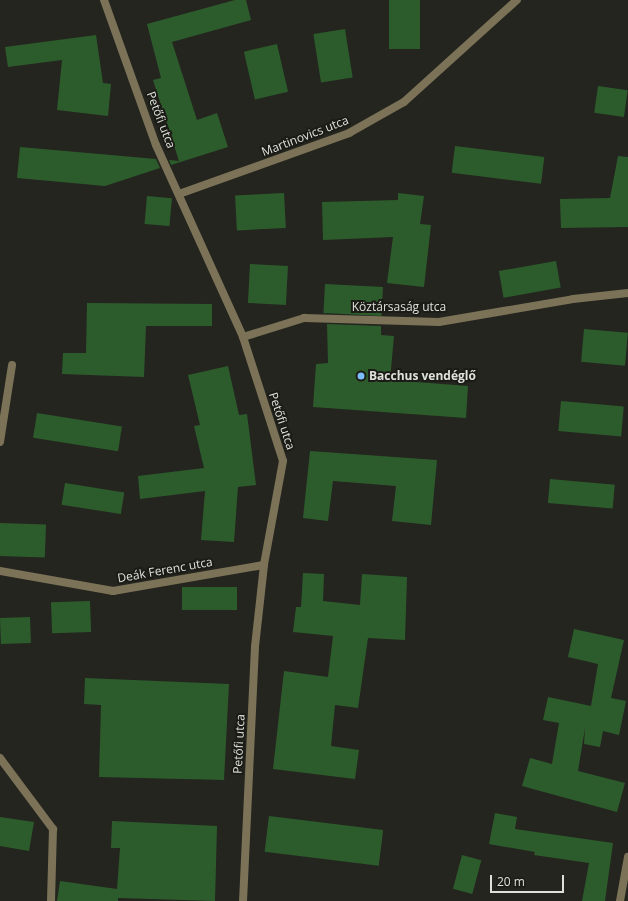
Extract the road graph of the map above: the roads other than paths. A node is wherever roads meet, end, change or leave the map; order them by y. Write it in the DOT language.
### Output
graph roads {
  1 [pos="104,0"];
  2 [pos="517,0"];
  3 [pos="179,194"];
  4 [pos="628,293"];
  5 [pos="243,337"];
  6 [pos="12,365"];
  7 [pos="0,442"];
  8 [pos="264,565"];
  9 [pos="0,571"];
  10 [pos="0,758"];
  11 [pos="628,857"];
  12 [pos="51,901"];
  13 [pos="243,901"];
  14 [pos="620,901"];
  1 -- 3 [label="street, Petőfi utca"];
  2 -- 3 [label="street, Martinovics utca"];
  3 -- 5 [label="street, Petőfi utca"];
  4 -- 5 [label="street, Köztársaság utca"];
  5 -- 8 [label="street, Petőfi utca"];
  6 -- 7 [label="street"];
  8 -- 9 [label="street, Deák Ferenc utca"];
  8 -- 13 [label="street, Petőfi utca"];
  10 -- 12 [label="street"];
  11 -- 14 [label="street"];
}
